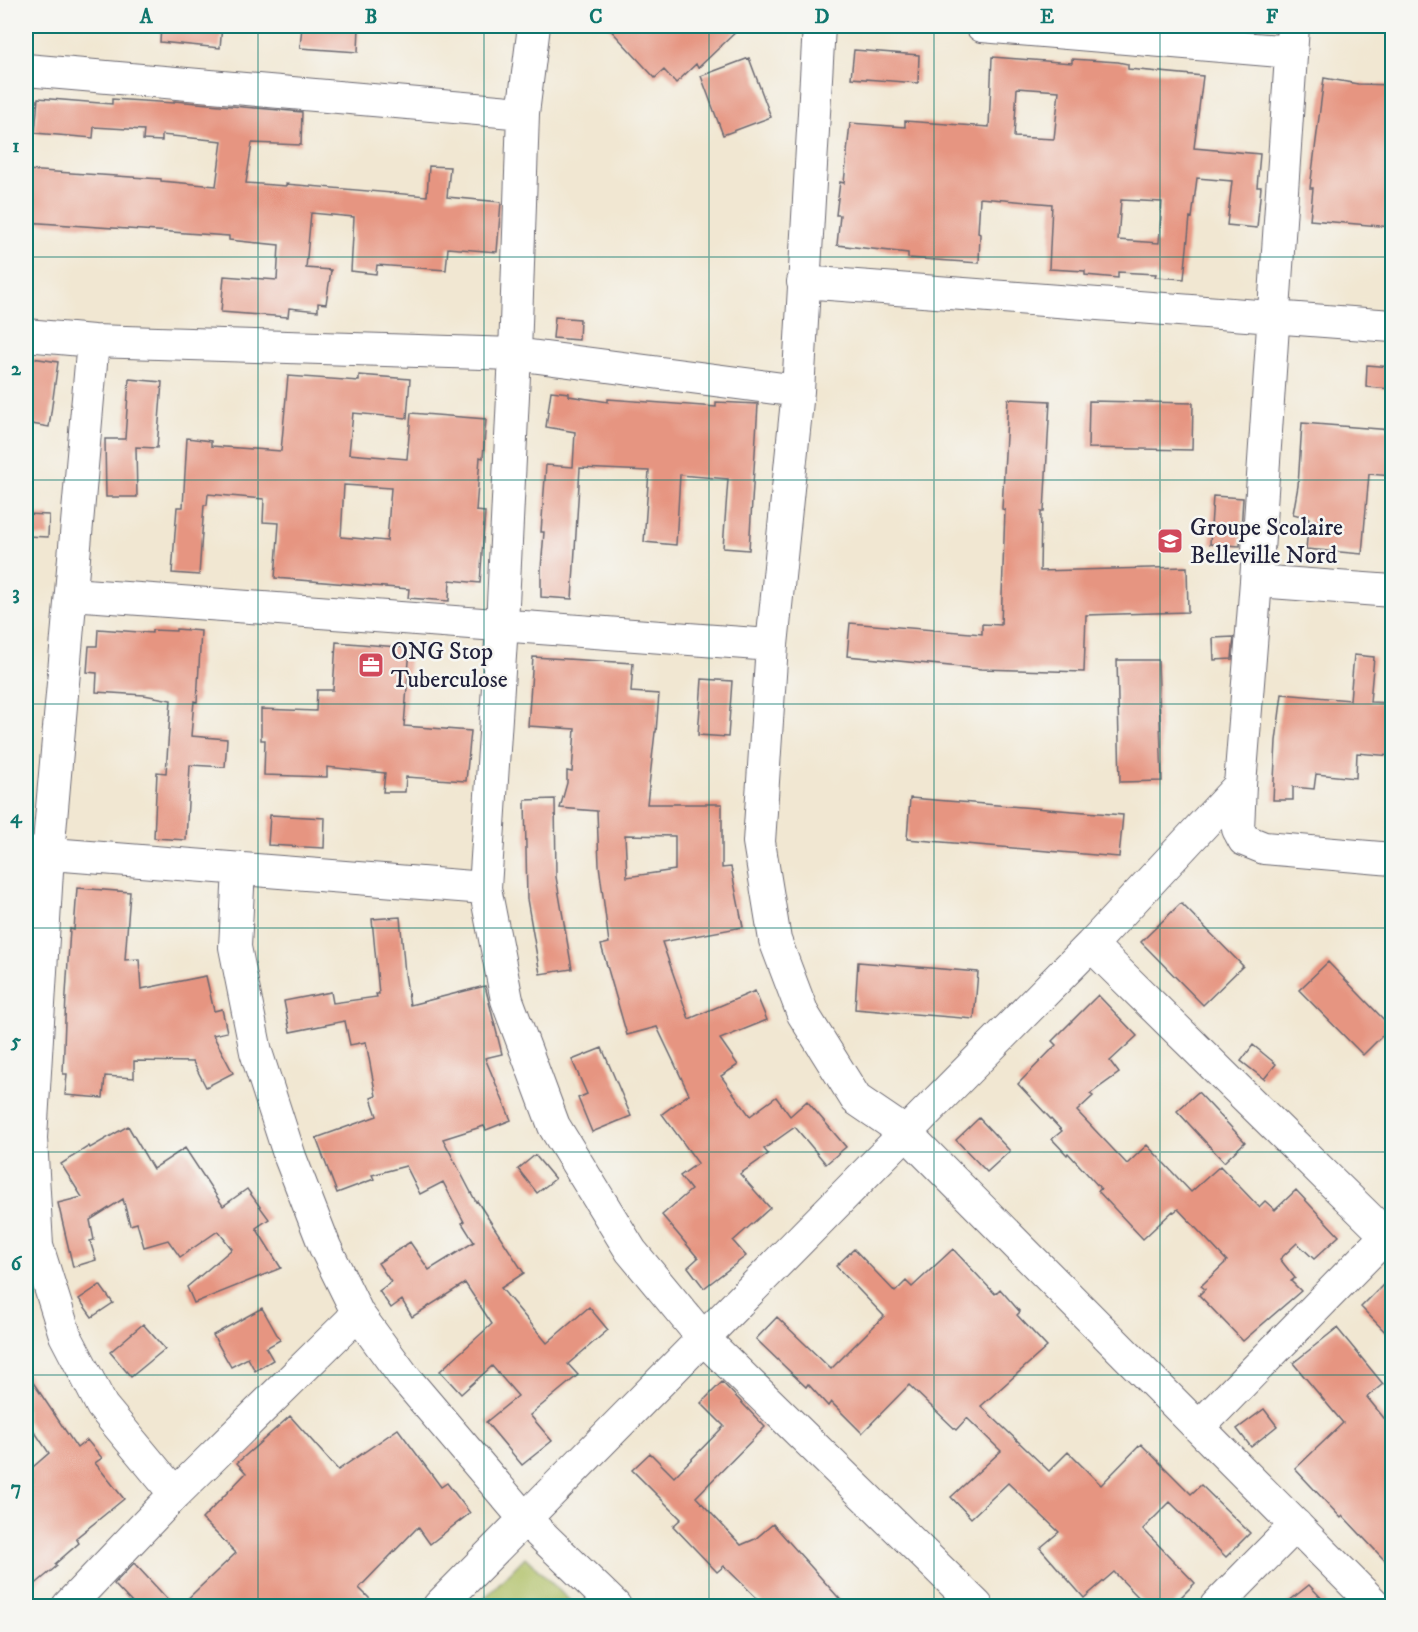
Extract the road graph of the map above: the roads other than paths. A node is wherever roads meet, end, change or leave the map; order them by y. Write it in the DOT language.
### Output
graph roads {
  1 [pos="534,26"];
  2 [pos="819,26"];
  3 [pos="982,26"];
  4 [pos="1292,39"];
  5 [pos="26,70"];
  6 [pos="523,113"];
  7 [pos="803,282"];
  8 [pos="1273,318"];
  9 [pos="1392,326"];
  10 [pos="26,335"];
  11 [pos="93,341"];
  12 [pos="515,354"];
  13 [pos="798,391"];
  14 [pos="1256,581"];
  15 [pos="1392,591"];
  16 [pos="71,594"];
  17 [pos="502,625"];
  18 [pos="772,645"];
  19 [pos="1240,785"];
  20 [pos="37,853"];
  21 [pos="1392,859"];
  22 [pos="239,869"];
  23 [pos="485,888"];
  24 [pos="1091,945"];
  25 [pos="906,1133"];
  26 [pos="1390,1238"];
  27 [pos="358,1314"];
  28 [pos="703,1338"];
  29 [pos="1199,1428"];
  30 [pos="175,1494"];
  31 [pos="525,1519"];
  32 [pos="1296,1525"];
  33 [pos="68,1606"];
  34 [pos="439,1606"];
  35 [pos="615,1606"];
  36 [pos="977,1606"];
  37 [pos="1216,1606"];
  38 [pos="1376,1606"];
  1 -- 6 [label="street"];
  2 -- 7 [label="street"];
  3 -- 4 [label="street"];
  4 -- 8 [label="street"];
  5 -- 6 [label="street"];
  6 -- 12 [label="street"];
  7 -- 8 [label="street"];
  7 -- 13 [label="street"];
  8 -- 9 [label="street"];
  8 -- 14 [label="street"];
  10 -- 11 [label="street"];
  11 -- 12 [label="street"];
  11 -- 16 [label="street"];
  12 -- 13 [label="street"];
  12 -- 17 [label="street"];
  13 -- 18 [label="street"];
  14 -- 15 [label="street"];
  14 -- 19 [label="street"];
  16 -- 17 [label="street"];
  16 -- 20 [label="street"];
  17 -- 18 [label="street"];
  17 -- 23 [label="street"];
  18 -- 25 [label="street"];
  19 -- 21 [label="street"];
  19 -- 24 [label="street"];
  20 -- 22 [label="street"];
  20 -- 30 [label="street"];
  22 -- 23 [label="street"];
  22 -- 27 [label="street"];
  23 -- 28 [label="street"];
  24 -- 25 [label="street"];
  24 -- 26 [label="street"];
  25 -- 28 [label="street"];
  25 -- 29 [label="street"];
  26 -- 29 [label="street"];
  27 -- 30 [label="street"];
  27 -- 31 [label="street"];
  28 -- 31 [label="street"];
  28 -- 36 [label="street"];
  29 -- 32 [label="street"];
  30 -- 33 [label="street"];
  31 -- 34 [label="street"];
  31 -- 35 [label="street"];
  32 -- 37 [label="street"];
  32 -- 38 [label="street"];
}
